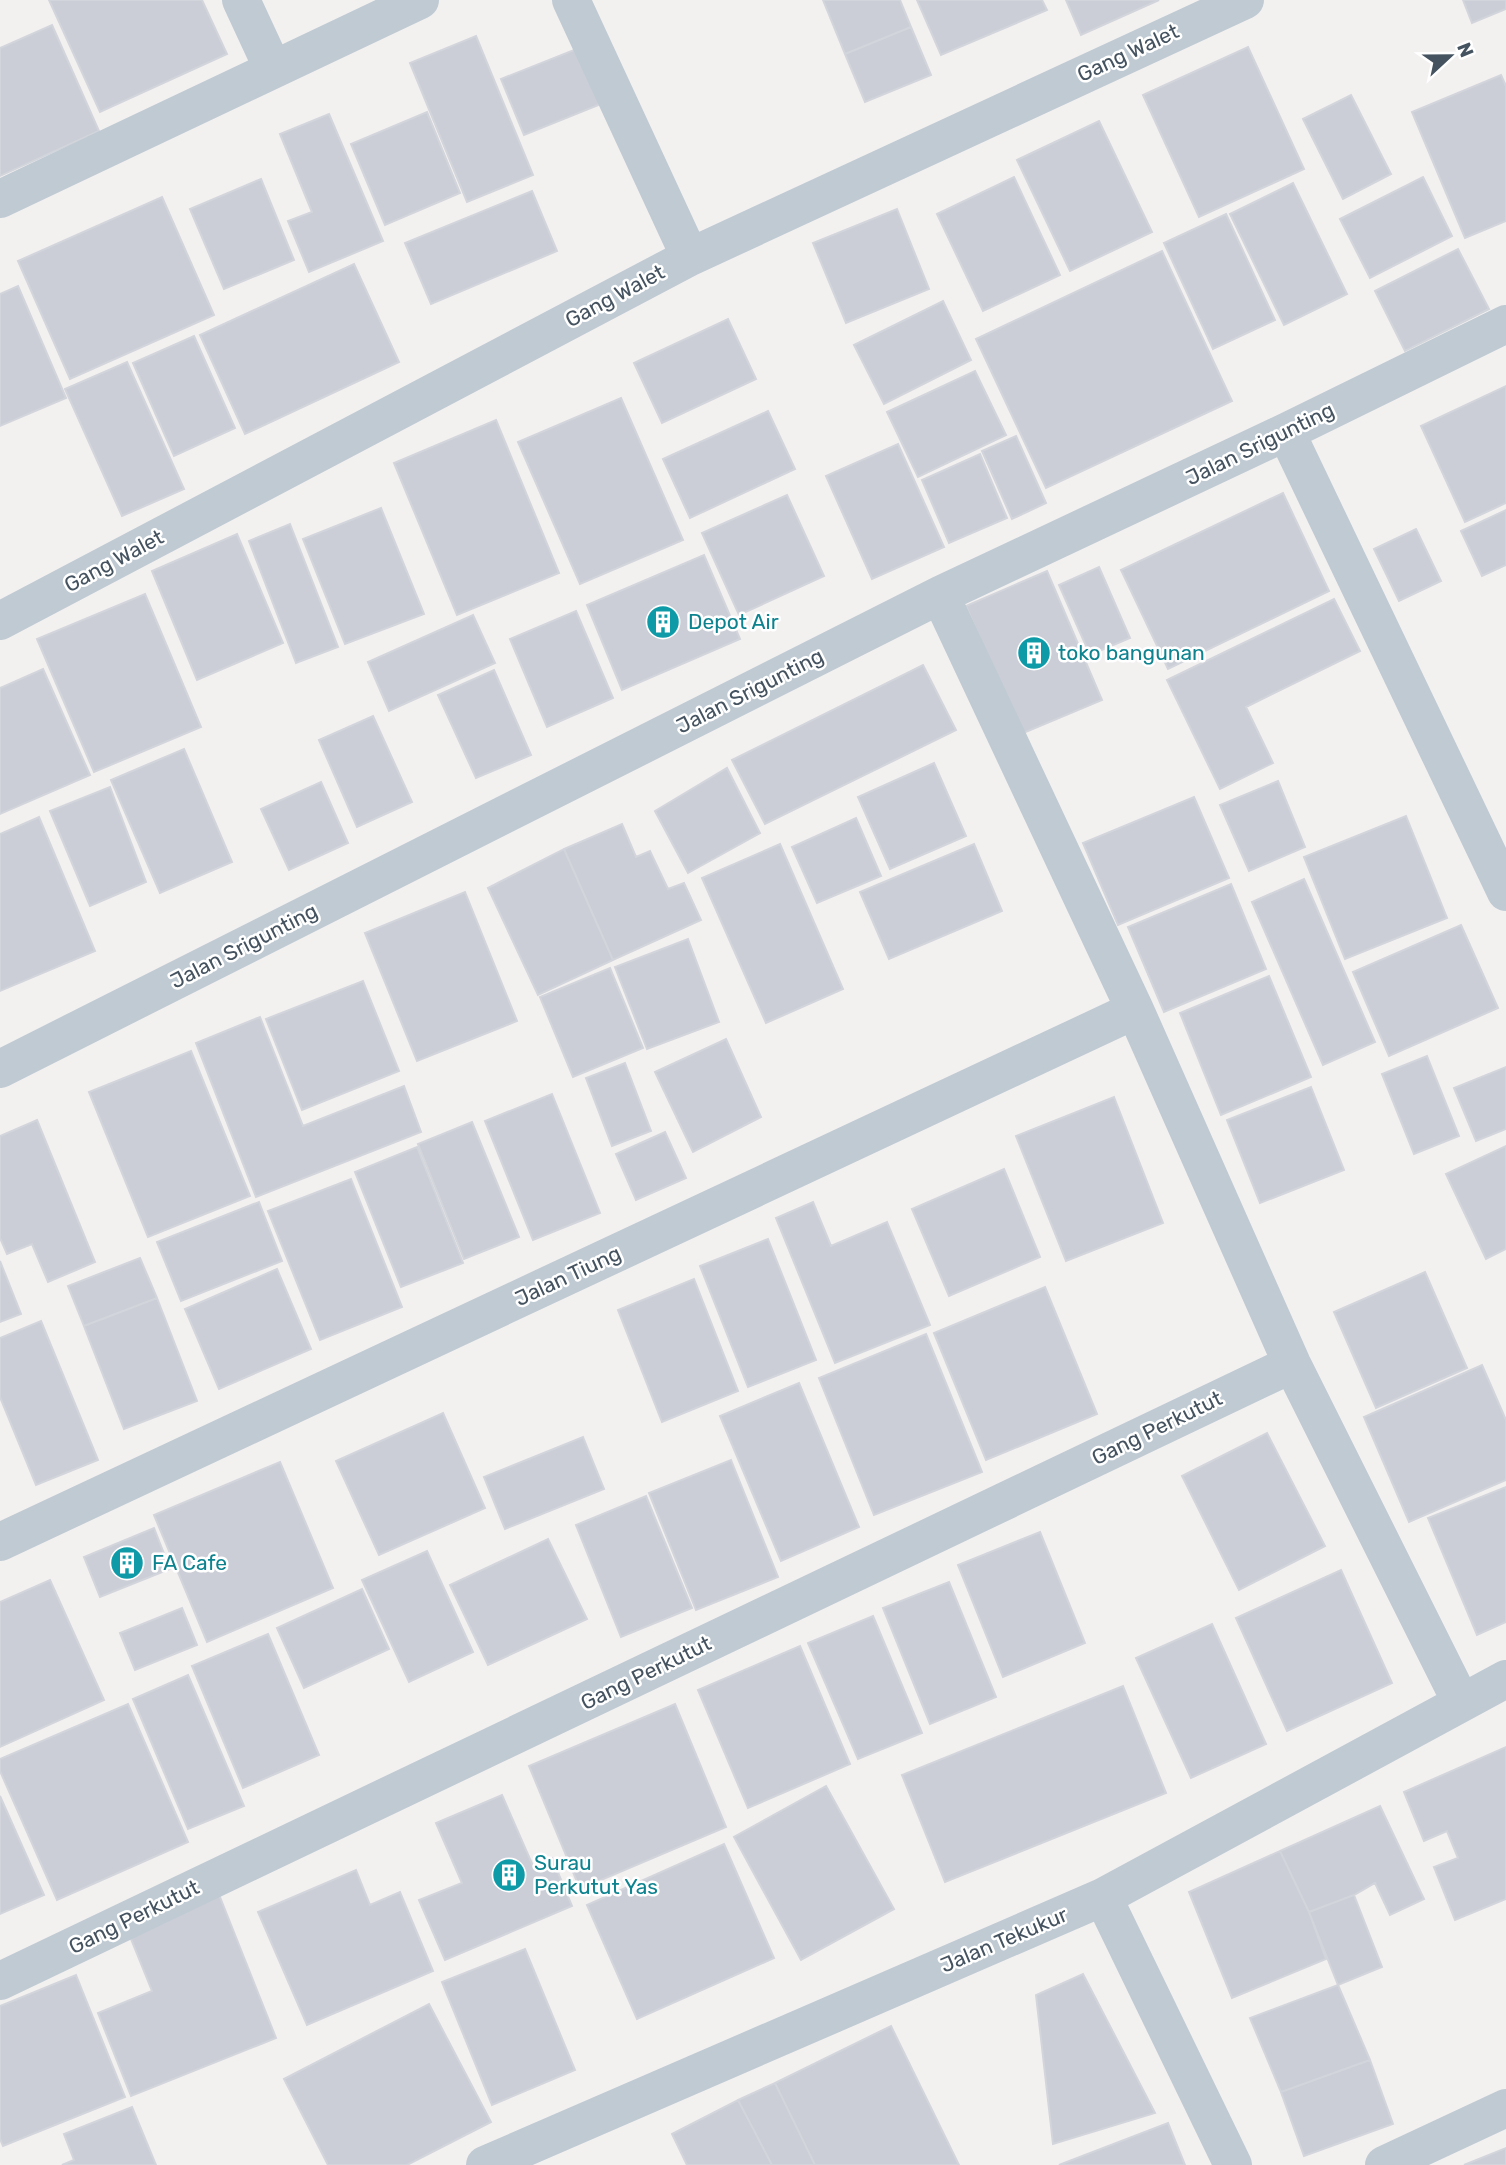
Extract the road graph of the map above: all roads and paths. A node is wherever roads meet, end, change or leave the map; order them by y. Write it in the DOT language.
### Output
graph roads {
  1 [pos="241,0"];
  2 [pos="420,0"];
  3 [pos="571,0"];
  4 [pos="1245,0"];
  5 [pos="273,69"];
  6 [pos="0,199"];
  7 [pos="690,257"];
  8 [pos="1506,324"];
  9 [pos="1286,432"];
  10 [pos="940,595"];
  11 [pos="0,621"];
  12 [pos="1506,892"];
  13 [pos="1135,1010"];
  14 [pos="0,1069"];
  15 [pos="1292,1364"];
  16 [pos="0,1542"];
  17 [pos="1506,1679"];
  18 [pos="1461,1702"];
  19 [pos="1103,1897"];
  20 [pos="0,1981"];
  21 [pos="1506,2108"];
  22 [pos="485,2165"];
  23 [pos="1233,2165"];
  24 [pos="1384,2165"];
  1 -- 5 [label="street"];
  2 -- 5 [label="street"];
  3 -- 7 [label="street"];
  4 -- 7 [label="street, Gang Walet"];
  5 -- 6 [label="street"];
  7 -- 11 [label="street, Gang Walet"];
  8 -- 9 [label="street, Jalan Srigunting"];
  9 -- 10 [label="street, Jalan Srigunting"];
  9 -- 12 [label="street"];
  10 -- 13 [label="street"];
  10 -- 14 [label="street, Jalan Srigunting"];
  13 -- 15 [label="street"];
  13 -- 16 [label="street, Jalan Tiung"];
  15 -- 18 [label="street"];
  15 -- 20 [label="street, Gang Perkutut"];
  17 -- 18 [label="street, Jalan Tekukur"];
  18 -- 19 [label="street, Jalan Tekukur"];
  19 -- 22 [label="street, Jalan Tekukur"];
  19 -- 23 [label="street"];
  21 -- 24 [label="street"];
}
